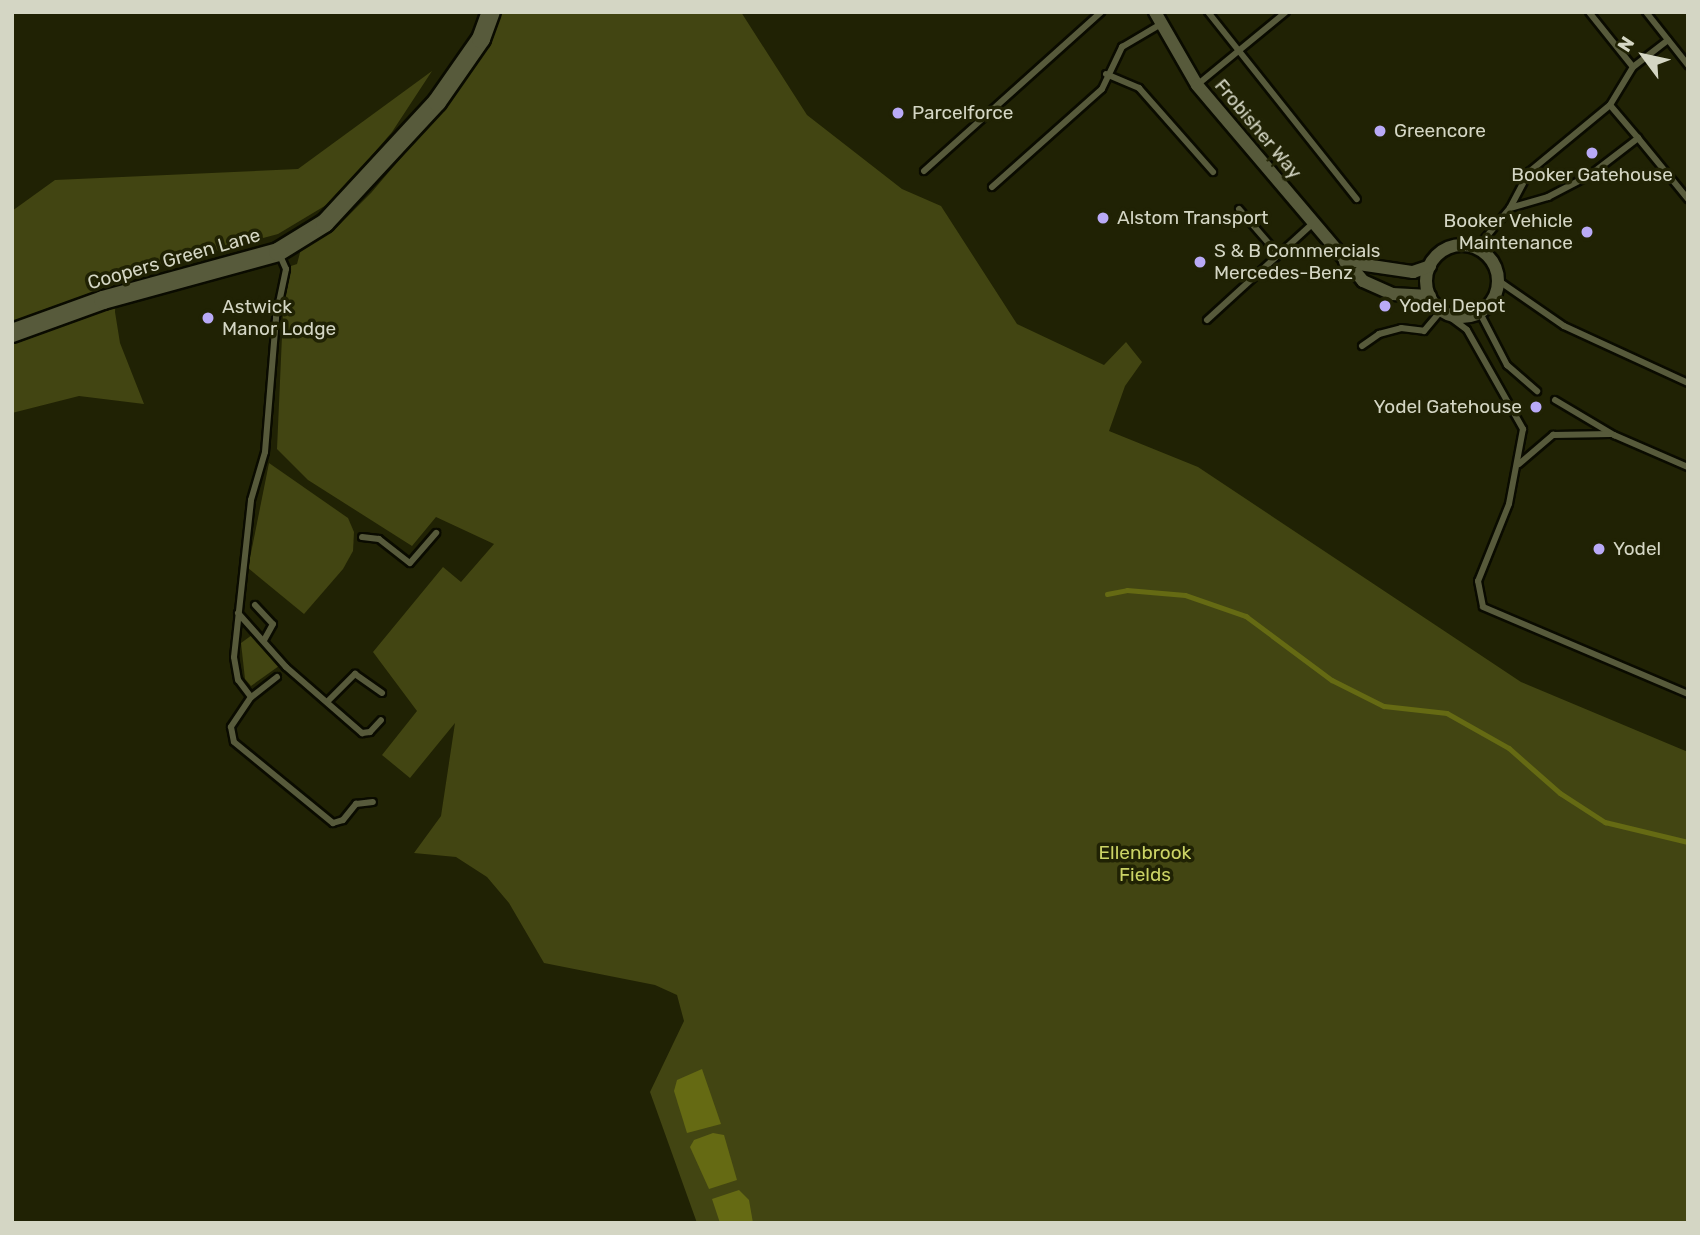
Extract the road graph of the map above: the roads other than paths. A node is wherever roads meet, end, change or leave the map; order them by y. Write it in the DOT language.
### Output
graph roads {
  1 [pos="491,12"];
  2 [pos="1101,12"];
  3 [pos="1208,12"];
  4 [pos="1286,12"];
  5 [pos="1589,12"];
  6 [pos="1646,12"];
  7 [pos="1158,18"];
  8 [pos="1668,40"];
  9 [pos="1238,50"];
  10 [pos="1688,65"];
  11 [pos="1633,67"];
  12 [pos="1106,74"];
  13 [pos="1196,85"];
  14 [pos="1610,105"];
  15 [pos="1638,138"];
  16 [pos="924,171"];
  17 [pos="1213,172"];
  18 [pos="992,187"];
  19 [pos="1357,199"];
  20 [pos="1688,199"];
  21 [pos="1510,208"];
  22 [pos="1239,209"];
  23 [pos="1312,224"];
  24 [pos="1477,248"];
  25 [pos="278,252"];
  26 [pos="1278,254"];
  27 [pos="1345,262"];
  28 [pos="1430,266"];
  29 [pos="1499,281"];
  30 [pos="1430,296"];
  31 [pos="1443,312"];
  32 [pos="1480,313"];
  33 [pos="1207,320"];
  34 [pos="12,333"];
  35 [pos="1362,346"];
  36 [pos="1688,383"];
  37 [pos="1537,391"];
  38 [pos="1555,400"];
  39 [pos="1614,435"];
  40 [pos="1519,464"];
  41 [pos="1688,467"];
  42 [pos="436,533"];
  43 [pos="362,537"];
  44 [pos="255,605"];
  45 [pos="238,613"];
  46 [pos="264,640"];
  47 [pos="277,677"];
  48 [pos="382,693"];
  49 [pos="1688,694"];
  50 [pos="251,697"];
  51 [pos="327,702"];
  52 [pos="381,720"];
  53 [pos="373,802"];
  1 -- 25 [label="street, Coopers Green Lane"];
  2 -- 16 [label="lane"];
  3 -- 9 [label="lane"];
  4 -- 9 [label="lane"];
  5 -- 11 [label="lane"];
  6 -- 8 [label="lane"];
  7 -- 12 [label="lane"];
  7 -- 13 [label="street, Frobisher Way"];
  8 -- 10 [label="lane"];
  8 -- 11 [label="lane"];
  9 -- 13 [label="lane"];
  9 -- 19 [label="lane"];
  11 -- 14 [label="lane"];
  12 -- 17 [label="lane"];
  12 -- 18 [label="lane"];
  13 -- 23 [label="street, Frobisher Way"];
  14 -- 15 [label="lane"];
  14 -- 21 [label="lane"];
  15 -- 20 [label="lane"];
  15 -- 21 [label="lane"];
  21 -- 24 [label="lane"];
  22 -- 26 [label="lane"];
  23 -- 26 [label="lane"];
  23 -- 27 [label="street, Frobisher Way"];
  24 -- 28 [label="street"];
  24 -- 29 [label="street"];
  25 -- 34 [label="street, Coopers Green Lane"];
  25 -- 45 [label="lane"];
  26 -- 33 [label="lane"];
  27 -- 28 [label="street"];
  27 -- 30 [label="street, Frobisher Way"];
  28 -- 30 [label="street"];
  29 -- 32 [label="street"];
  29 -- 36 [label="lane"];
  30 -- 31 [label="street"];
  31 -- 32 [label="street"];
  31 -- 35 [label="lane"];
  31 -- 40 [label="lane"];
  32 -- 37 [label="lane"];
  38 -- 39 [label="lane"];
  39 -- 40 [label="lane"];
  39 -- 41 [label="lane"];
  40 -- 49 [label="lane"];
  42 -- 43 [label="lane"];
  44 -- 46 [label="lane"];
  45 -- 46 [label="lane"];
  45 -- 50 [label="lane"];
  46 -- 51 [label="lane"];
  47 -- 50 [label="lane"];
  48 -- 51 [label="lane"];
  50 -- 53 [label="lane"];
  51 -- 52 [label="lane"];
}
